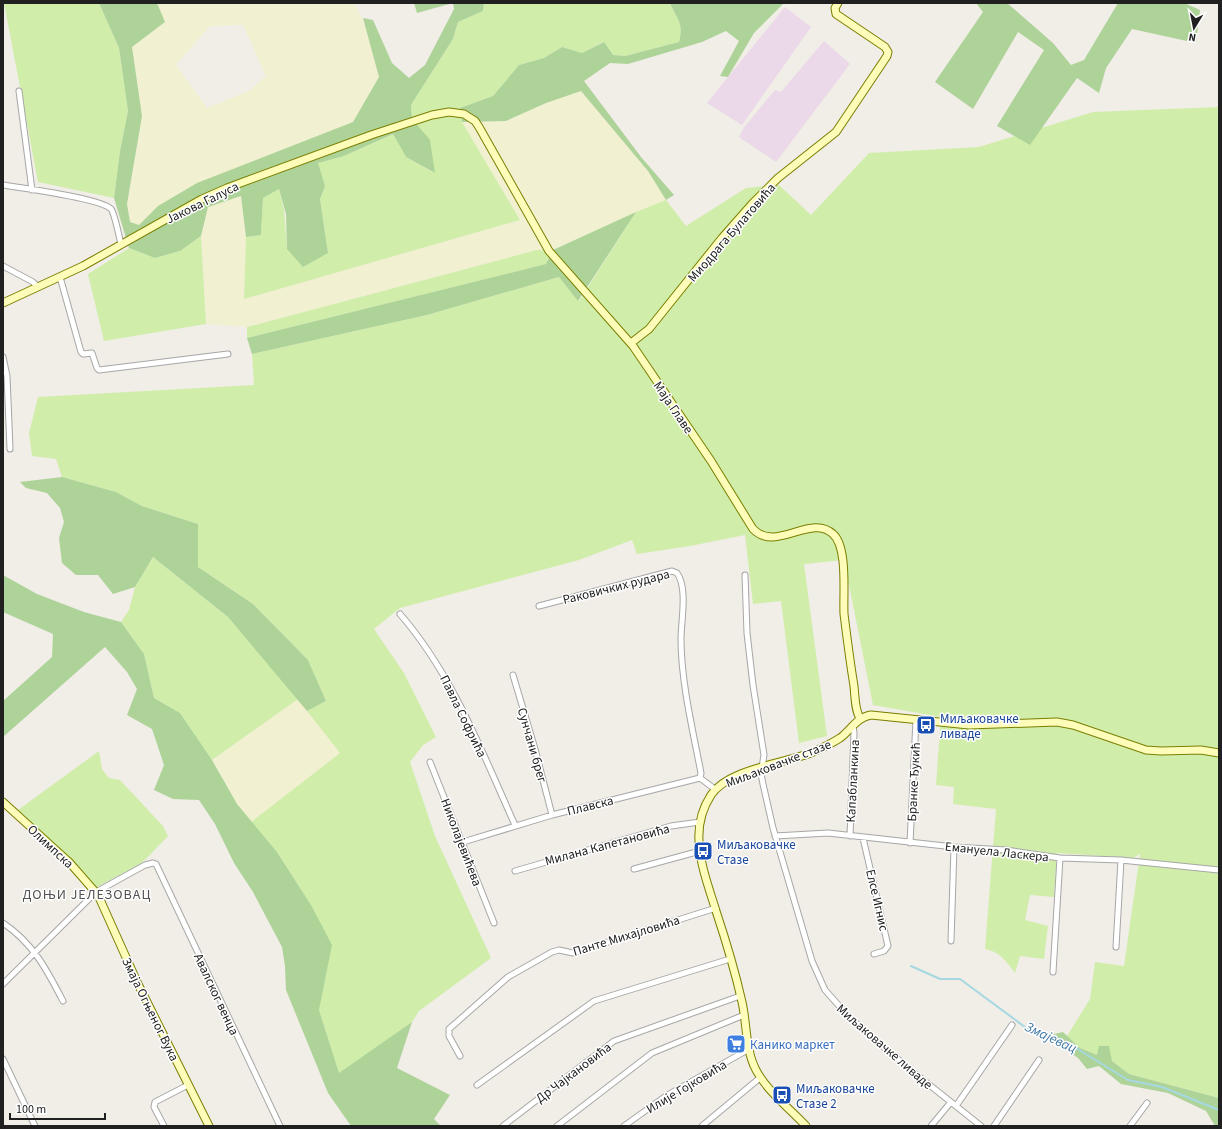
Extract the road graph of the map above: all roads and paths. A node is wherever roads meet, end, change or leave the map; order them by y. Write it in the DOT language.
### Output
graph roads {
  1 [pos="838,3"];
  2 [pos="20,92"];
  3 [pos="410,122"];
  4 [pos="3,185"];
  5 [pos="32,190"];
  6 [pos="121,244"];
  7 [pos="3,266"];
  8 [pos="60,277"];
  9 [pos="38,287"];
  10 [pos="3,303"];
  11 [pos="631,343"];
  12 [pos="228,354"];
  13 [pos="3,357"];
  14 [pos="10,449"];
  15 [pos="745,575"];
  16 [pos="539,606"];
  17 [pos="400,614"];
  18 [pos="513,675"];
  19 [pos="860,718"];
  20 [pos="916,720"];
  21 [pos="853,726"];
  22 [pos="1219,753"];
  23 [pos="430,762"];
  24 [pos="762,767"];
  25 [pos="700,778"];
  26 [pos="716,790"];
  27 [pos="3,802"];
  28 [pos="552,815"];
  29 [pos="700,822"];
  30 [pos="516,825"];
  31 [pos="776,836"];
  32 [pos="850,836"];
  33 [pos="863,838"];
  34 [pos="463,842"];
  35 [pos="910,843"];
  36 [pos="954,847"];
  37 [pos="700,851"];
  38 [pos="1060,858"];
  39 [pos="1121,860"];
  40 [pos="634,868"];
  41 [pos="1219,870"];
  42 [pos="515,871"];
  43 [pos="96,892"];
  44 [pos="716,908"];
  45 [pos="3,923"];
  46 [pos="494,923"];
  47 [pos="952,941"];
  48 [pos="1116,947"];
  49 [pos="35,952"];
  50 [pos="874,954"];
  51 [pos="730,959"];
  52 [pos="1053,972"];
  53 [pos="3,984"];
  54 [pos="740,996"];
  55 [pos="63,1001"];
  56 [pos="744,1015"];
  57 [pos="1012,1025"];
  58 [pos="750,1049"];
  59 [pos="460,1056"];
  60 [pos="3,1059"];
  61 [pos="1039,1060"];
  62 [pos="760,1077"];
  63 [pos="188,1085"];
  64 [pos="477,1085"];
  65 [pos="1147,1103"];
  66 [pos="954,1104"];
  67 [pos="35,1126"];
  68 [pos="164,1126"];
  69 [pos="209,1126"];
  70 [pos="280,1126"];
  71 [pos="503,1126"];
  72 [pos="557,1126"];
  73 [pos="624,1126"];
  74 [pos="702,1126"];
  75 [pos="806,1126"];
  76 [pos="931,1126"];
  77 [pos="981,1126"];
  78 [pos="994,1126"];
  79 [pos="1130,1126"];
  1 -- 11 [label="street, Миодрага Булатовића"];
  2 -- 5 [label="street"];
  3 -- 6 [label="street, Јакова Галуса"];
  3 -- 11 [label="street, Маја Главе"];
  4 -- 5 [label="street"];
  5 -- 6 [label="street"];
  6 -- 8 [label="street, Јакова Галуса"];
  7 -- 9 [label="street"];
  8 -- 9 [label="street, Јакова Галуса"];
  8 -- 12 [label="street"];
  9 -- 10 [label="street, Јакова Галуса"];
  11 -- 19 [label="street, Маја Главе"];
  13 -- 14 [label="street"];
  15 -- 24 [label="street, Миљаковачке ливаде"];
  16 -- 25 [label="street, Раковичких рудара"];
  17 -- 30 [label="street, Павла Софрића"];
  18 -- 28 [label="street, Сунчани брег"];
  19 -- 20 [label="street"];
  19 -- 21 [label="street, Миљаковачке стазе"];
  20 -- 22 [label="street"];
  20 -- 35 [label="street, Бранке Ђукић"];
  21 -- 24 [label="street, Миљаковачке стазе"];
  21 -- 32 [label="street, Капабланкина"];
  23 -- 34 [label="street, Николајевићева"];
  24 -- 26 [label="street, Миљаковачке стазе"];
  24 -- 31 [label="street, Миљаковачке ливаде"];
  25 -- 26 [label="street"];
  25 -- 28 [label="street, Плавска"];
  26 -- 29 [label="street, Миљаковачке стазе"];
  27 -- 43 [label="street, Олимпска"];
  28 -- 30 [label="street, Плавска"];
  29 -- 37 [label="street, Миљаковачке стазе"];
  29 -- 42 [label="street, Милана Капетановића"];
  30 -- 34 [label="street, Плавска"];
  31 -- 32 [label="street, Емануела Ласкера"];
  31 -- 66 [label="street, Миљаковачке ливаде"];
  32 -- 33 [label="street, Емануела Ласкера"];
  33 -- 35 [label="street, Емануела Ласкера"];
  33 -- 50 [label="street, Елсе Игнис"];
  34 -- 46 [label="street, Николајевићева"];
  35 -- 36 [label="street, Емануела Ласкера"];
  36 -- 38 [label="street, Емануела Ласкера"];
  36 -- 47 [label="street"];
  37 -- 40 [label="street"];
  37 -- 44 [label="street, Миљаковачке стазе"];
  38 -- 39 [label="street, Емануела Ласкера"];
  38 -- 52 [label="street"];
  39 -- 41 [label="street, Емануела Ласкера"];
  39 -- 48 [label="street"];
  43 -- 49 [label="street"];
  43 -- 63 [label="street, Змаја Огњеног Вука"];
  43 -- 70 [label="street, Авалског венца"];
  44 -- 51 [label="street, Миљаковачке стазе"];
  44 -- 59 [label="street, Панте Михајловића"];
  45 -- 49 [label="street"];
  49 -- 53 [label="street"];
  49 -- 55 [label="street"];
  51 -- 54 [label="street, Миљаковачке стазе"];
  51 -- 64 [label="street"];
  54 -- 56 [label="street, Миљаковачке стазе"];
  54 -- 71 [label="street, Др Чајкановића"];
  56 -- 58 [label="street, Миљаковачке стазе"];
  56 -- 72 [label="street"];
  57 -- 66 [label="street"];
  58 -- 62 [label="street, Миљаковачке стазе"];
  58 -- 73 [label="street, Илије Гојковића"];
  60 -- 67 [label="street"];
  61 -- 78 [label="street"];
  62 -- 74 [label="street"];
  62 -- 75 [label="street, Миљаковачке стазе"];
  63 -- 68 [label="street"];
  63 -- 69 [label="street, Змаја Огњеног Вука"];
  65 -- 79 [label="street"];
  66 -- 76 [label="street"];
  66 -- 77 [label="street, Миљаковачке ливаде"];
}
